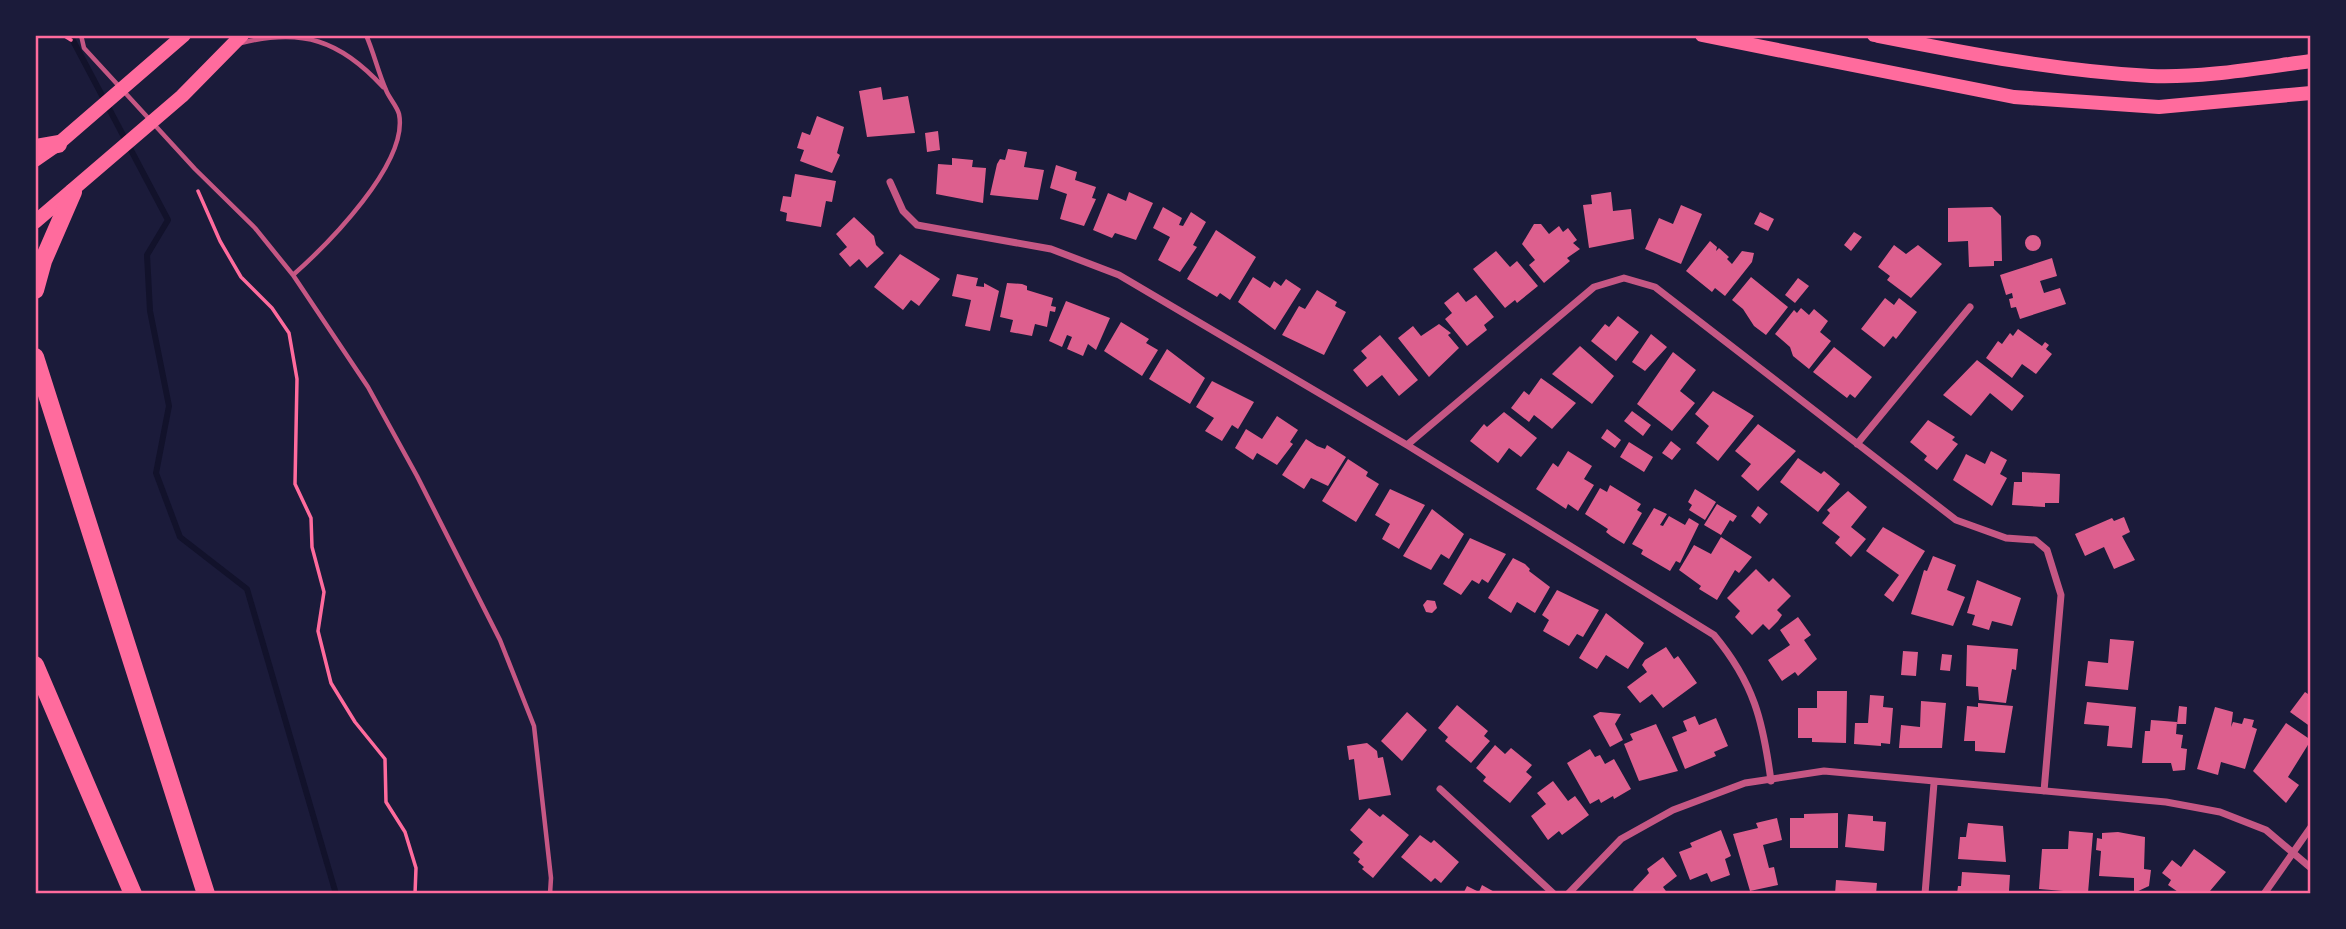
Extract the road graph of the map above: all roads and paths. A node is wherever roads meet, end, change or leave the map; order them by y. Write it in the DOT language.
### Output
graph roads {
  1 [pos="81,35"];
  2 [pos="184,35"];
  3 [pos="366,35"];
  4 [pos="1702,35"];
  5 [pos="1874,35"];
  6 [pos="238,40"];
  7 [pos="2311,61"];
  8 [pos="386,90"];
  9 [pos="2311,93"];
  10 [pos="58,144"];
  11 [pos="35,148"];
  12 [pos="35,160"];
  13 [pos="195,169"];
  14 [pos="890,182"];
  15 [pos="73,192"];
  16 [pos="35,222"];
  17 [pos="293,275"];
  18 [pos="35,290"];
  19 [pos="1970,307"];
  20 [pos="35,357"];
  21 [pos="1857,444"];
  22 [pos="1407,445"];
  23 [pos="35,665"];
  24 [pos="1771,781"];
  25 [pos="1934,783"];
  26 [pos="1440,789"];
  27 [pos="2044,791"];
  28 [pos="2311,827"];
  29 [pos="2292,853"];
  30 [pos="2311,868"];
  31 [pos="133,894"];
  32 [pos="206,894"];
  33 [pos="415,894"];
  34 [pos="550,894"];
  35 [pos="1554,894"];
  36 [pos="1568,894"];
  37 [pos="1925,894"];
  38 [pos="2264,894"];
  1 -- 13 [label="lane"];
  2 -- 10 [label="main road"];
  3 -- 8 [label="lane"];
  4 -- 9 [label="main road"];
  5 -- 7 [label="main road"];
  6 -- 8 [label="lane"];
  6 -- 15 [label="main road"];
  8 -- 17 [label="lane"];
  10 -- 11 [label="highway"];
  10 -- 12 [label="main road"];
  13 -- 17 [label="lane"];
  13 -- 33 [label="path"];
  14 -- 22 [label="street"];
  15 -- 16 [label="main road"];
  15 -- 18 [label="highway"];
  17 -- 34 [label="lane"];
  19 -- 21 [label="street"];
  20 -- 32 [label="highway"];
  21 -- 22 [label="street"];
  21 -- 27 [label="street"];
  22 -- 24 [label="street"];
  23 -- 31 [label="highway"];
  24 -- 25 [label="street"];
  24 -- 36 [label="street"];
  25 -- 27 [label="street"];
  25 -- 37 [label="street"];
  26 -- 35 [label="street"];
  27 -- 29 [label="street"];
  28 -- 29 [label="street"];
  29 -- 30 [label="street"];
  29 -- 38 [label="street"];
}
